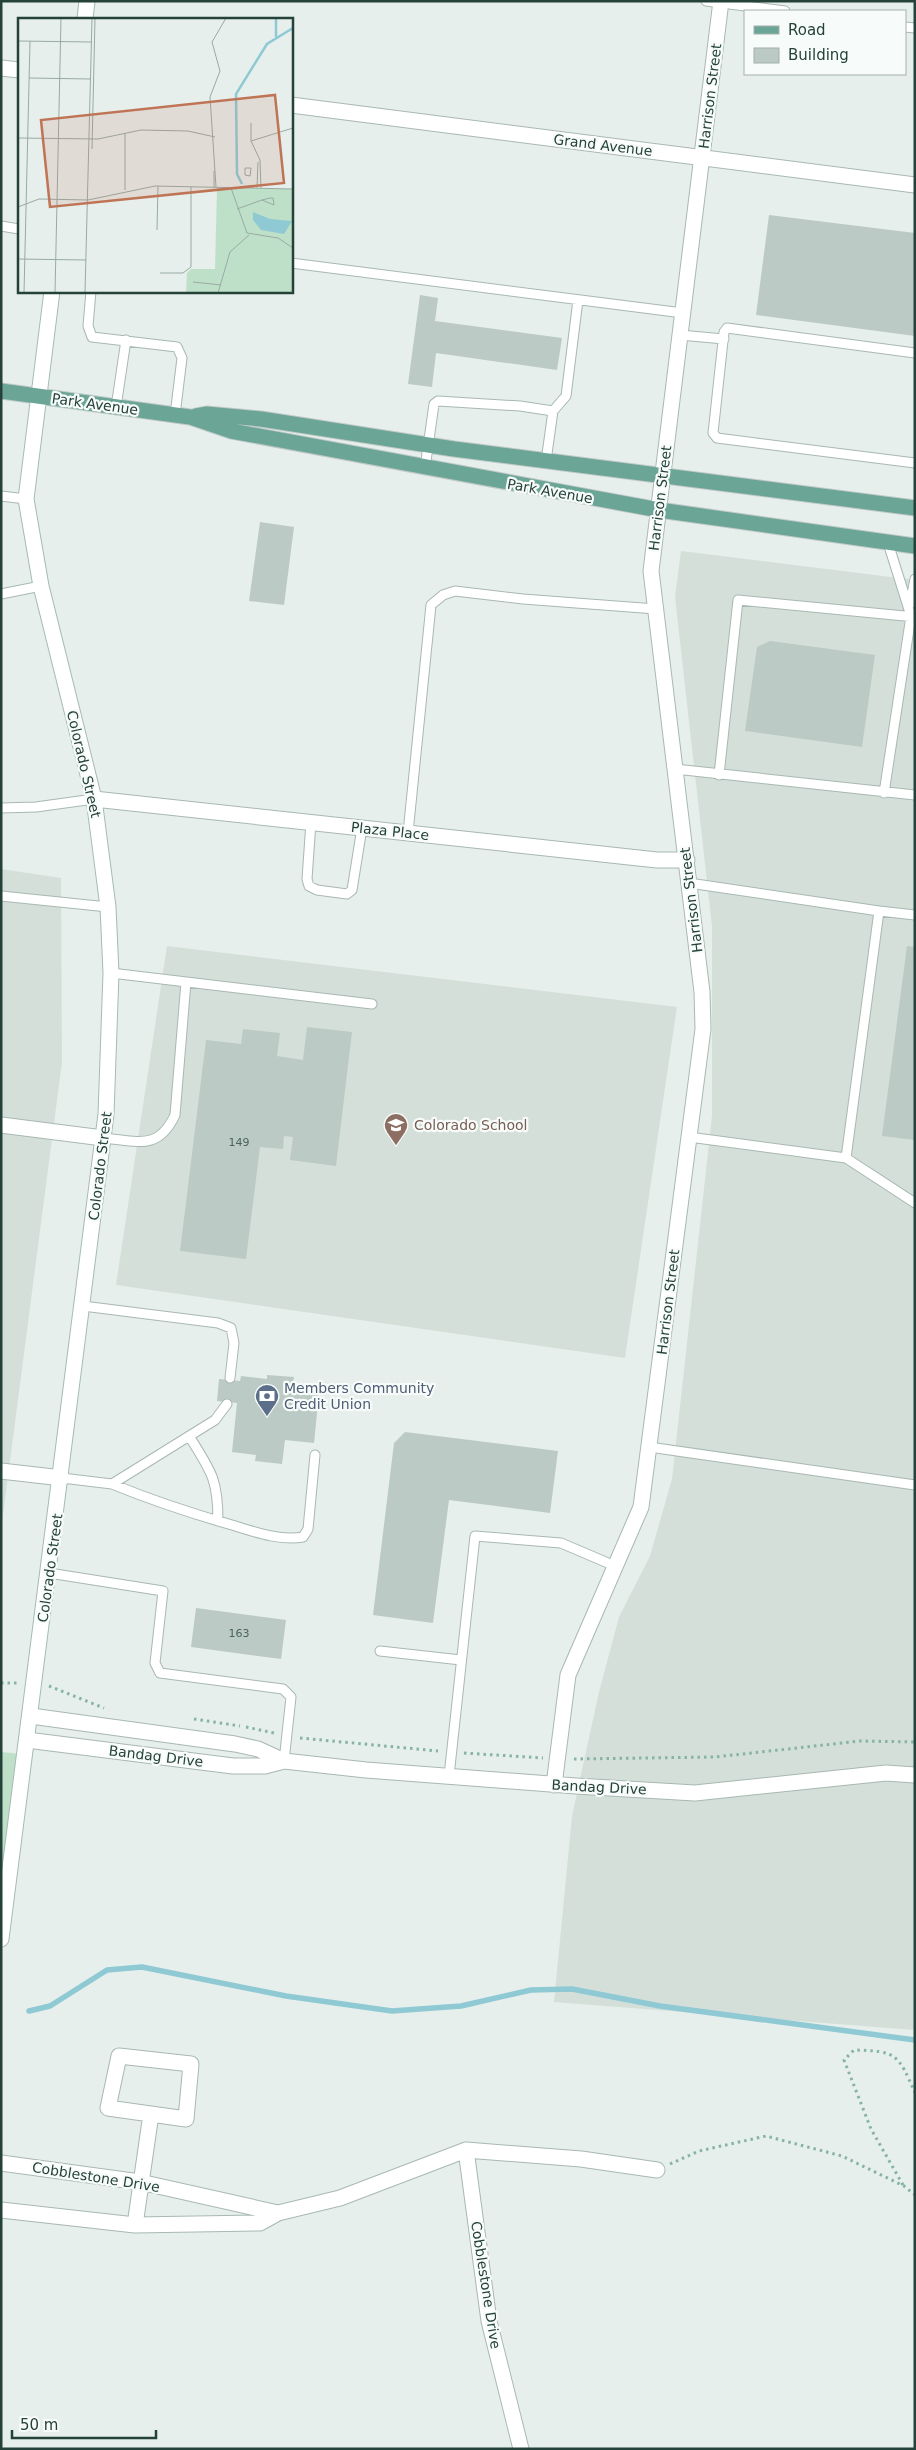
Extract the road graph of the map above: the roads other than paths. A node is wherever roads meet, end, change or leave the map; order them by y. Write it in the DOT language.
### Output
graph roads {
  1 [pos="87,1"];
  2 [pos="716,2"];
  3 [pos="777,10"];
  4 [pos="85,18"];
  5 [pos="1,68"];
  6 [pos="18,70"];
  7 [pos="292,105"];
  8 [pos="702,158"];
  9 [pos="915,185"];
  10 [pos="1,226"];
  11 [pos="18,228"];
  12 [pos="292,263"];
  13 [pos="52,292"];
  14 [pos="91,292"];
  15 [pos="578,300"];
  16 [pos="683,313"];
  17 [pos="680,335"];
  18 [pos="724,339"];
  19 [pos="126,340"];
  20 [pos="915,353"];
  21 [pos="1,391"];
  22 [pos="39,396"];
  23 [pos="116,407"];
  24 [pos="553,411"];
  25 [pos="182,416"];
  26 [pos="428,445"];
  27 [pos="546,461"];
  28 [pos="915,463"];
  29 [pos="425,468"];
  30 [pos="663,476"];
  31 [pos="1,496"];
  32 [pos="26,499"];
  33 [pos="915,508"];
  34 [pos="659,510"];
  35 [pos="888,543"];
  36 [pos="915,546"];
  37 [pos="915,579"];
  38 [pos="41,586"];
  39 [pos="1,594"];
  40 [pos="656,609"];
  41 [pos="912,613"];
  42 [pos="675,769"];
  43 [pos="719,775"];
  44 [pos="884,793"];
  45 [pos="915,796"];
  46 [pos="94,799"];
  47 [pos="1,808"];
  48 [pos="311,822"];
  49 [pos="362,828"];
  50 [pos="408,833"];
  51 [pos="687,860"];
  52 [pos="689,883"];
  53 [pos="1,896"];
  54 [pos="108,907"];
  55 [pos="879,911"];
  56 [pos="915,916"];
  57 [pos="111,974"];
  58 [pos="186,982"];
  59 [pos="372,1004"];
  60 [pos="1,1126"];
  61 [pos="104,1138"];
  62 [pos="689,1138"];
  63 [pos="846,1158"];
  64 [pos="915,1203"];
  65 [pos="83,1306"];
  66 [pos="230,1378"];
  67 [pos="227,1404"];
  68 [pos="189,1436"];
  69 [pos="649,1447"];
  70 [pos="315,1455"];
  71 [pos="1,1471"];
  72 [pos="62,1478"];
  73 [pos="112,1484"];
  74 [pos="915,1485"];
  75 [pos="218,1521"];
  76 [pos="615,1566"];
  77 [pos="49,1573"];
  78 [pos="380,1651"];
  79 [pos="461,1660"];
  80 [pos="31,1716"];
  81 [pos="27,1740"];
  82 [pos="284,1761"];
  83 [pos="915,1774"];
  84 [pos="449,1776"];
  85 [pos="554,1785"];
  86 [pos="4,1895"];
  87 [pos="1,1940"];
  88 [pos="151,2114"];
  89 [pos="466,2150"];
  90 [pos="1,2164"];
  91 [pos="657,2170"];
  92 [pos="140,2182"];
  93 [pos="1,2210"];
  94 [pos="278,2213"];
  95 [pos="135,2225"];
  96 [pos="521,2449"];
  1 -- 4 [label="street"];
  2 -- 3 [label="lane"];
  2 -- 8 [label="street, Harrison Street"];
  5 -- 6 [label="street"];
  7 -- 8 [label="street, Grand Avenue"];
  8 -- 9 [label="street, Grand Avenue"];
  8 -- 16 [label="street, Harrison Street"];
  10 -- 11 [label="lane"];
  12 -- 15 [label="lane"];
  13 -- 22 [label="street, Colorado Street"];
  14 -- 19 [label="lane"];
  15 -- 16 [label="lane"];
  15 -- 24 [label="lane"];
  16 -- 17 [label="street, Harrison Street"];
  17 -- 18 [label="lane"];
  17 -- 30 [label="street, Harrison Street"];
  18 -- 20 [label="lane"];
  18 -- 28 [label="lane"];
  19 -- 23 [label="lane"];
  19 -- 25 [label="lane"];
  21 -- 22 [label="main road, Park Avenue"];
  22 -- 23 [label="main road, Park Avenue"];
  22 -- 32 [label="street, Colorado Street"];
  23 -- 25 [label="main road, Park Avenue"];
  24 -- 26 [label="lane"];
  24 -- 27 [label="lane"];
  25 -- 26 [label="main road, Park Avenue"];
  25 -- 29 [label="main road, Park Avenue"];
  26 -- 27 [label="main road, Park Avenue"];
  26 -- 29 [label="lane"];
  27 -- 30 [label="main road, Park Avenue"];
  29 -- 34 [label="main road, Park Avenue"];
  30 -- 33 [label="main road, Park Avenue"];
  30 -- 34 [label="street, Harrison Street"];
  31 -- 32 [label="lane"];
  32 -- 38 [label="street, Colorado Street"];
  34 -- 35 [label="main road, Park Avenue"];
  34 -- 40 [label="street, Harrison Street"];
  35 -- 36 [label="main road, Park Avenue"];
  35 -- 41 [label="lane"];
  37 -- 41 [label="lane"];
  38 -- 39 [label="lane"];
  38 -- 46 [label="street, Colorado Street"];
  40 -- 42 [label="street, Harrison Street"];
  40 -- 50 [label="lane"];
  41 -- 43 [label="lane"];
  41 -- 44 [label="lane"];
  42 -- 43 [label="lane"];
  42 -- 51 [label="street, Harrison Street"];
  43 -- 44 [label="lane"];
  44 -- 45 [label="lane"];
  46 -- 47 [label="lane"];
  46 -- 48 [label="street, Plaza Place"];
  46 -- 54 [label="street, Colorado Street"];
  48 -- 49 [label="street, Plaza Place"];
  48 -- 49 [label="lane"];
  49 -- 50 [label="street, Plaza Place"];
  50 -- 51 [label="street, Plaza Place"];
  51 -- 52 [label="street, Harrison Street"];
  52 -- 55 [label="lane"];
  52 -- 62 [label="street, Harrison Street"];
  53 -- 54 [label="lane"];
  54 -- 57 [label="street, Colorado Street"];
  55 -- 56 [label="lane"];
  55 -- 63 [label="lane"];
  57 -- 58 [label="lane"];
  57 -- 61 [label="street, Colorado Street"];
  58 -- 59 [label="lane"];
  58 -- 61 [label="lane"];
  60 -- 61 [label="street"];
  61 -- 65 [label="street, Colorado Street"];
  62 -- 63 [label="lane"];
  62 -- 69 [label="street, Harrison Street"];
  63 -- 64 [label="lane"];
  65 -- 66 [label="lane"];
  65 -- 72 [label="street, Colorado Street"];
  67 -- 68 [label="lane"];
  68 -- 73 [label="lane"];
  68 -- 75 [label="lane"];
  69 -- 74 [label="lane"];
  69 -- 76 [label="street, Harrison Street"];
  70 -- 75 [label="lane"];
  71 -- 72 [label="street"];
  72 -- 73 [label="lane"];
  72 -- 77 [label="street, Colorado Street"];
  73 -- 75 [label="lane"];
  76 -- 79 [label="lane"];
  76 -- 85 [label="street, Harrison Street"];
  77 -- 80 [label="street, Colorado Street"];
  77 -- 82 [label="lane"];
  78 -- 79 [label="lane"];
  79 -- 84 [label="lane"];
  80 -- 81 [label="street, Colorado Street"];
  80 -- 82 [label="street, Bandag Drive"];
  81 -- 82 [label="street, Bandag Drive"];
  81 -- 86 [label="street, Colorado Street"];
  82 -- 84 [label="street, Bandag Drive"];
  83 -- 85 [label="street, Bandag Drive"];
  84 -- 85 [label="street, Bandag Drive"];
  86 -- 87 [label="street, Colorado Street"];
  88 -- 88 [label="street"];
  88 -- 92 [label="street"];
  89 -- 91 [label="street, Cobblestone Drive"];
  89 -- 94 [label="street, Cobblestone Drive"];
  89 -- 96 [label="street, Cobblestone Drive"];
  90 -- 92 [label="street, Cobblestone Drive"];
  92 -- 94 [label="street, Cobblestone Drive"];
  92 -- 95 [label="street"];
  93 -- 95 [label="street, Cobblestone Drive"];
  94 -- 95 [label="street, Cobblestone Drive"];
}
